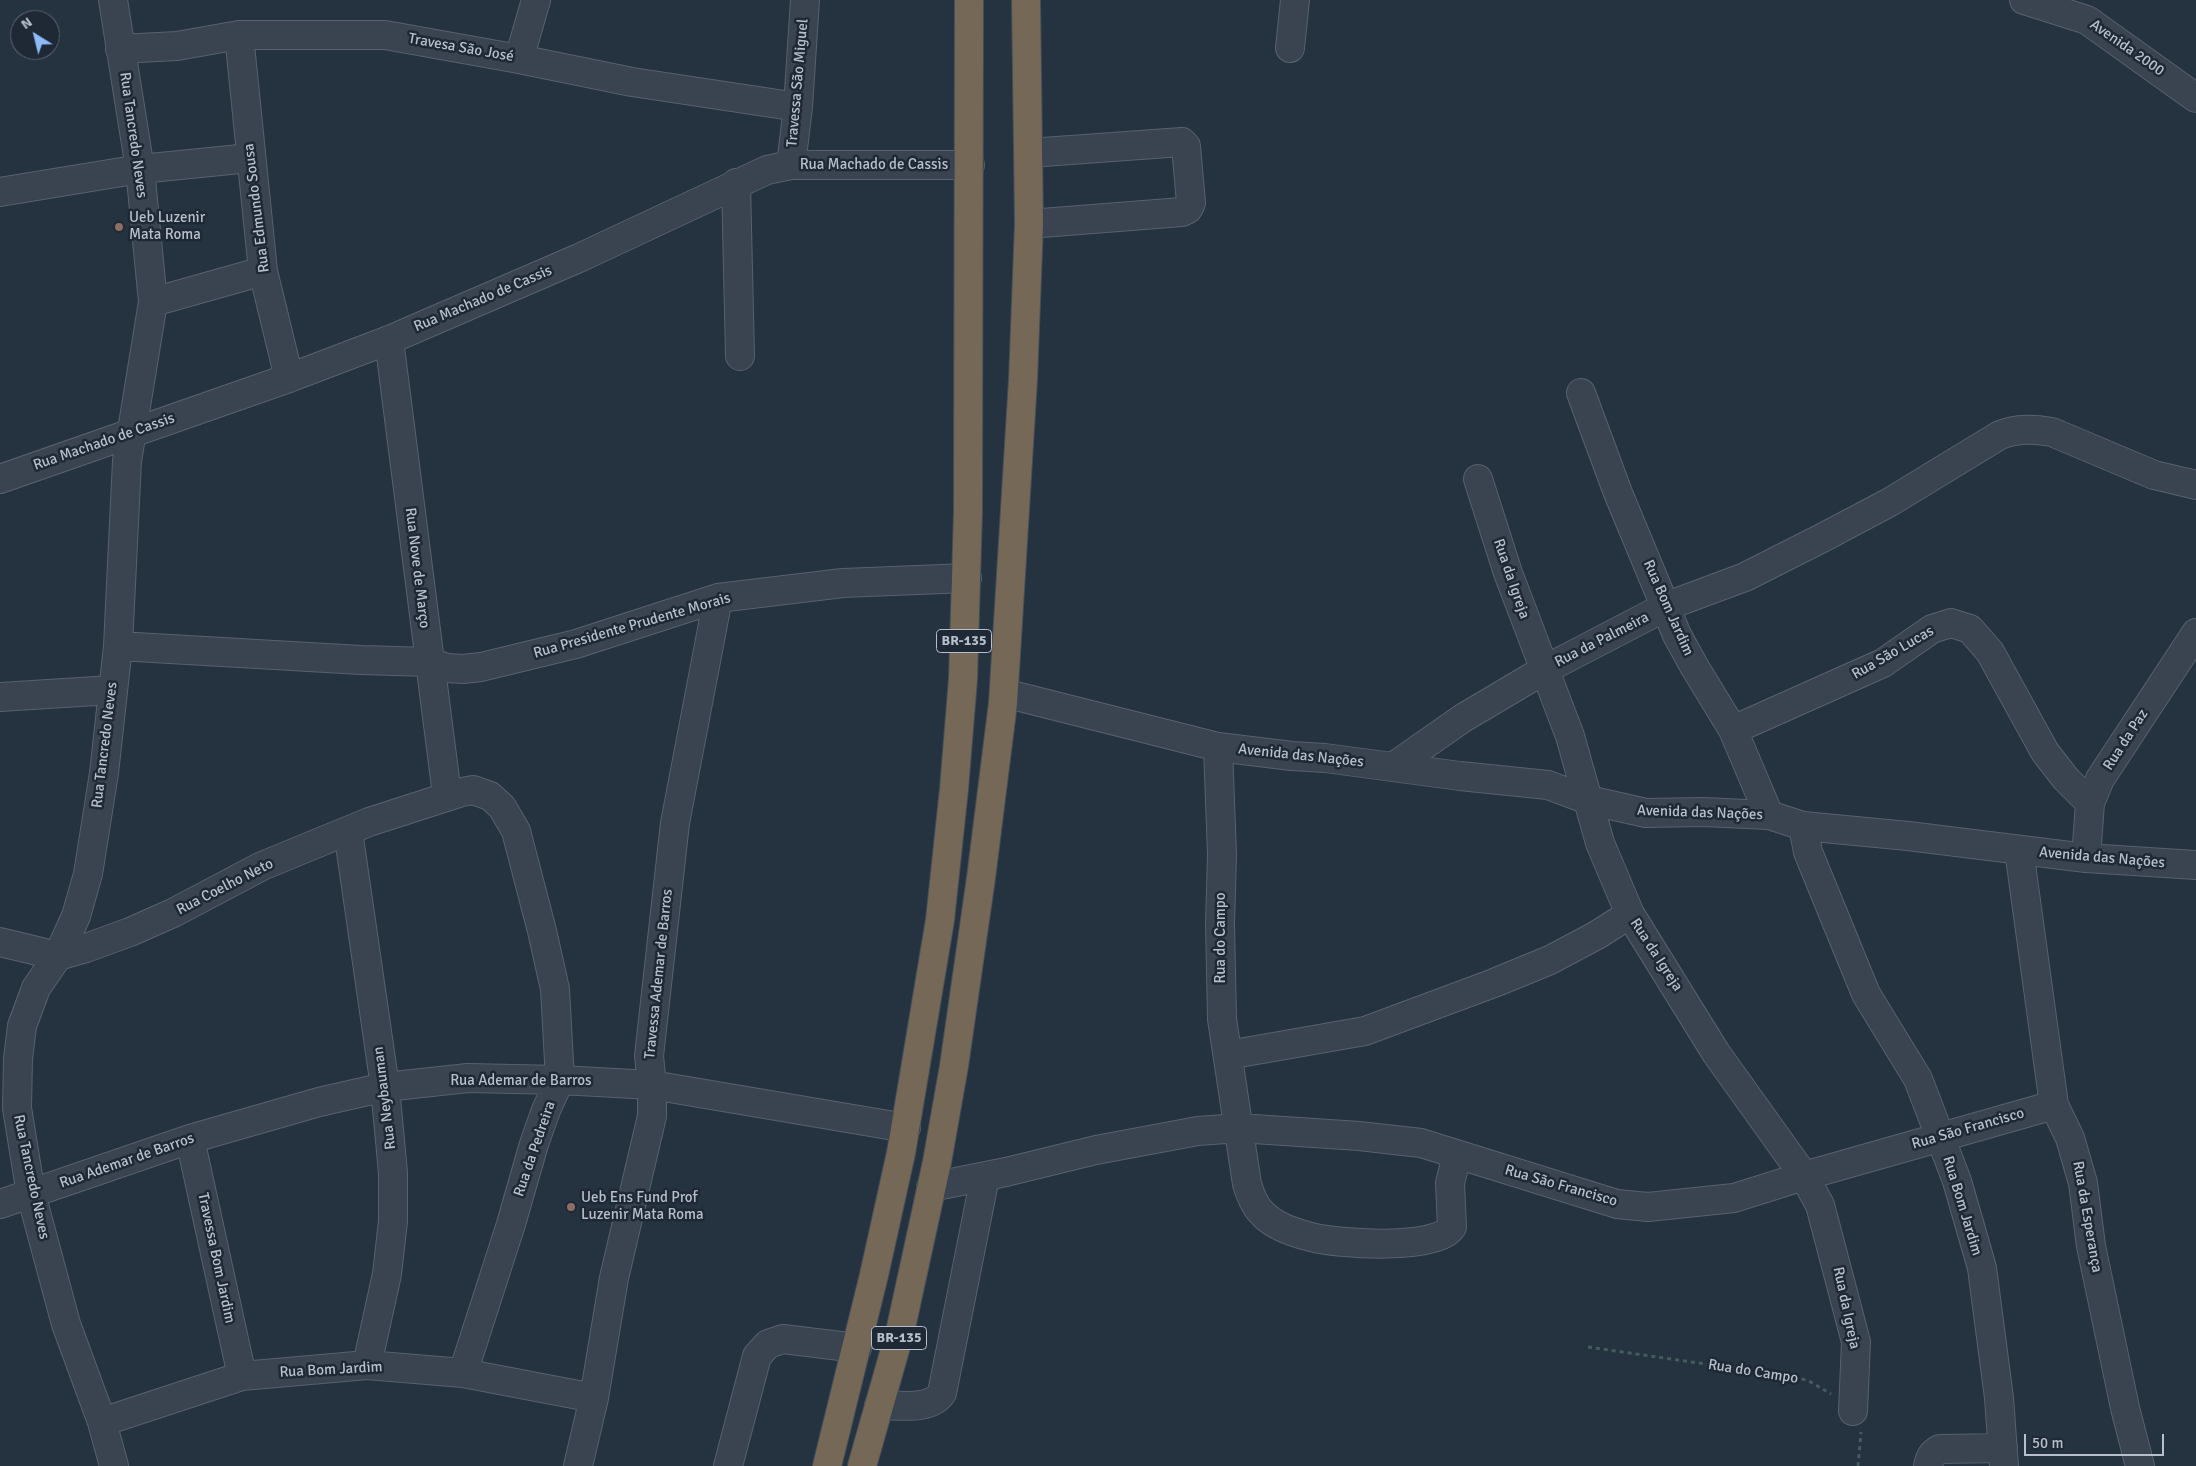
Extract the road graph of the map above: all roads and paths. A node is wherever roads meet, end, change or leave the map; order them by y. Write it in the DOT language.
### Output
graph roads {
  1 [pos="113,0"];
  2 [pos="536,0"];
  3 [pos="805,0"];
  4 [pos="969,0"];
  5 [pos="1026,0"];
  6 [pos="1295,0"];
  7 [pos="2024,0"];
  8 [pos="2091,10"];
  9 [pos="239,35"];
  10 [pos="120,48"];
  11 [pos="1290,48"];
  12 [pos="519,59"];
  13 [pos="2196,98"];
  14 [pos="798,107"];
  15 [pos="1029,153"];
  16 [pos="250,158"];
  17 [pos="791,165"];
  18 [pos="970,165"];
  19 [pos="140,169"];
  20 [pos="736,183"];
  21 [pos="0,192"];
  22 [pos="1029,224"];
  23 [pos="263,271"];
  24 [pos="153,302"];
  25 [pos="388,340"];
  26 [pos="740,356"];
  27 [pos="289,378"];
  28 [pos="1581,393"];
  29 [pos="130,432"];
  30 [pos="0,479"];
  31 [pos="1478,479"];
  32 [pos="2196,485"];
  33 [pos="967,578"];
  34 [pos="718,598"];
  35 [pos="1667,606"];
  36 [pos="2196,633"];
  37 [pos="118,646"];
  38 [pos="429,662"];
  39 [pos="1544,670"];
  40 [pos="112,690"];
  41 [pos="1004,693"];
  42 [pos="0,697"];
  43 [pos="1733,730"];
  44 [pos="1218,747"];
  45 [pos="1393,767"];
  46 [pos="447,795"];
  47 [pos="1588,800"];
  48 [pos="2090,802"];
  49 [pos="1769,815"];
  50 [pos="1803,826"];
  51 [pos="348,831"];
  52 [pos="2020,850"];
  53 [pos="2086,858"];
  54 [pos="2196,865"];
  55 [pos="1630,914"];
  56 [pos="0,942"];
  57 [pos="58,956"];
  58 [pos="1228,1055"];
  59 [pos="560,1080"];
  60 [pos="652,1085"];
  61 [pos="385,1087"];
  62 [pos="2054,1105"];
  63 [pos="8,1108"];
  64 [pos="906,1128"];
  65 [pos="1239,1128"];
  66 [pos="1940,1138"];
  67 [pos="190,1139"];
  68 [pos="1458,1155"];
  69 [pos="984,1176"];
  70 [pos="1804,1176"];
  71 [pos="931,1187"];
  72 [pos="31,1194"];
  73 [pos="0,1204"];
  74 [pos="1588,1347"];
  75 [pos="857,1348"];
  76 [pos="367,1365"];
  77 [pos="463,1374"];
  78 [pos="242,1376"];
  79 [pos="594,1398"];
  80 [pos="879,1405"];
  81 [pos="1854,1411"];
  82 [pos="102,1422"];
  83 [pos="2003,1457"];
  84 [pos="114,1466"];
  85 [pos="578,1466"];
  86 [pos="728,1466"];
  87 [pos="827,1466"];
  88 [pos="862,1466"];
  89 [pos="1858,1466"];
  90 [pos="1928,1466"];
  91 [pos="2140,1466"];
  1 -- 10 [label="street, Rua Tancredo Neves"];
  2 -- 12 [label="street"];
  3 -- 14 [label="street, Travessa São Miguel"];
  4 -- 18 [label="highway, BR-135"];
  5 -- 15 [label="highway, BR-135"];
  6 -- 11 [label="street"];
  7 -- 8 [label="street, Avenida 2000"];
  8 -- 13 [label="street, Avenida 2000"];
  9 -- 10 [label="street, Travesa São José"];
  9 -- 12 [label="street, Travesa São José"];
  9 -- 16 [label="street, Rua Edmundo Sousa"];
  10 -- 19 [label="street, Rua Tancredo Neves"];
  12 -- 14 [label="street, Travesa São José"];
  14 -- 17 [label="street, Travessa São Miguel"];
  15 -- 22 [label="highway, BR-135"];
  15 -- 22 [label="street"];
  16 -- 19 [label="street"];
  16 -- 23 [label="street, Rua Edmundo Sousa"];
  17 -- 18 [label="street, Rua Machado de Cassis"];
  17 -- 20 [label="street, Rua Machado de Cassis"];
  18 -- 33 [label="highway, BR-135"];
  19 -- 21 [label="street"];
  19 -- 24 [label="street, Rua Tancredo Neves"];
  20 -- 25 [label="street, Rua Machado de Cassis"];
  20 -- 26 [label="street"];
  22 -- 41 [label="highway, BR-135"];
  23 -- 24 [label="street"];
  23 -- 27 [label="street, Rua Edmundo Sousa"];
  24 -- 29 [label="street, Rua Tancredo Neves"];
  25 -- 27 [label="street, Rua Machado de Cassis"];
  25 -- 38 [label="street, Rua Nove de Março"];
  27 -- 29 [label="street, Rua Machado de Cassis"];
  28 -- 35 [label="street, Rua Bom Jardim"];
  29 -- 30 [label="street, Rua Machado de Cassis"];
  29 -- 37 [label="street, Rua Tancredo Neves"];
  31 -- 39 [label="street, Rua da Igreja"];
  32 -- 35 [label="street, Rua da Palmeira"];
  33 -- 34 [label="street, Rua Presidente Prudente Morais"];
  33 -- 64 [label="highway, BR-135"];
  34 -- 38 [label="street, Rua Presidente Prudente Morais"];
  34 -- 60 [label="street, Travessa Ademar de Barros"];
  35 -- 39 [label="street, Rua da Palmeira"];
  35 -- 43 [label="street, Rua Bom Jardim"];
  36 -- 48 [label="street, Rua da Paz"];
  37 -- 38 [label="street, Rua Presidente Prudente Morais"];
  37 -- 40 [label="street, Rua Tancredo Neves"];
  38 -- 46 [label="street, Rua Nove de Março"];
  39 -- 45 [label="street, Rua da Palmeira"];
  39 -- 47 [label="street, Rua da Igreja"];
  40 -- 42 [label="street"];
  40 -- 57 [label="street, Rua Tancredo Neves"];
  41 -- 44 [label="street, Avenida das Nações"];
  41 -- 71 [label="highway, BR-135"];
  43 -- 48 [label="street, Rua São Lucas"];
  43 -- 49 [label="street, Rua Bom Jardim"];
  44 -- 45 [label="street, Avenida das Nações"];
  44 -- 58 [label="street, Rua do Campo"];
  45 -- 47 [label="street, Avenida das Nações"];
  46 -- 51 [label="street, Rua Coelho Neto"];
  46 -- 59 [label="street, Rua da Pedreira"];
  47 -- 49 [label="street, Avenida das Nações"];
  47 -- 55 [label="street, Rua da Igreja"];
  48 -- 53 [label="street, Rua da Paz"];
  49 -- 50 [label="street, Avenida das Nações"];
  50 -- 52 [label="street, Avenida das Nações"];
  50 -- 66 [label="street, Rua Bom Jardim"];
  51 -- 57 [label="street, Rua Coelho Neto"];
  51 -- 61 [label="street, Rua Neybauman"];
  52 -- 53 [label="street, Avenida das Nações"];
  52 -- 62 [label="street, Rua da Esperança"];
  53 -- 54 [label="street, Avenida das Nações"];
  55 -- 58 [label="street"];
  55 -- 70 [label="street, Rua da Igreja"];
  56 -- 57 [label="street"];
  57 -- 63 [label="street, Rua Tancredo Neves"];
  58 -- 65 [label="street, Rua do Campo"];
  59 -- 60 [label="street, Rua Ademar de Barros"];
  59 -- 61 [label="street, Rua Ademar de Barros"];
  59 -- 77 [label="street, Rua da Pedreira"];
  60 -- 64 [label="street, Rua Ademar de Barros"];
  60 -- 79 [label="street, Travessa Ademar de Barros"];
  61 -- 67 [label="street, Rua Ademar de Barros"];
  61 -- 76 [label="street, Rua Neybauman"];
  62 -- 66 [label="street, Rua São Francisco"];
  62 -- 91 [label="street, Rua da Esperança"];
  63 -- 72 [label="street, Rua Tancredo Neves"];
  64 -- 75 [label="highway, BR-135"];
  65 -- 68 [label="street, Rua São Francisco"];
  65 -- 68 [label="street, Rua do Campo"];
  65 -- 69 [label="street"];
  66 -- 70 [label="street, Rua São Francisco"];
  66 -- 83 [label="street, Rua Bom Jardim"];
  67 -- 72 [label="street, Rua Ademar de Barros"];
  67 -- 78 [label="street, Travessa Bom Jardim"];
  68 -- 70 [label="street, Rua São Francisco"];
  69 -- 71 [label="street"];
  69 -- 80 [label="street"];
  70 -- 81 [label="street, Rua da Igreja"];
  71 -- 80 [label="highway, BR-135"];
  72 -- 73 [label="street, Rua Ademar de Barros"];
  72 -- 82 [label="street, Rua Tancredo Neves"];
  74 -- 81 [label="path, Rua do Campo"];
  75 -- 86 [label="street"];
  75 -- 87 [label="highway, BR-135"];
  76 -- 77 [label="street, Rua Bom Jardim"];
  76 -- 78 [label="street, Rua Bom Jardim"];
  77 -- 79 [label="street, Rua Bom Jardim"];
  78 -- 82 [label="street, Rua Bom Jardim"];
  79 -- 85 [label="street, Travessa Ademar de Barros"];
  80 -- 88 [label="highway, BR-135"];
  81 -- 89 [label="path"];
  82 -- 84 [label="street, Rua Tancredo Neves"];
  83 -- 90 [label="street"];
}
